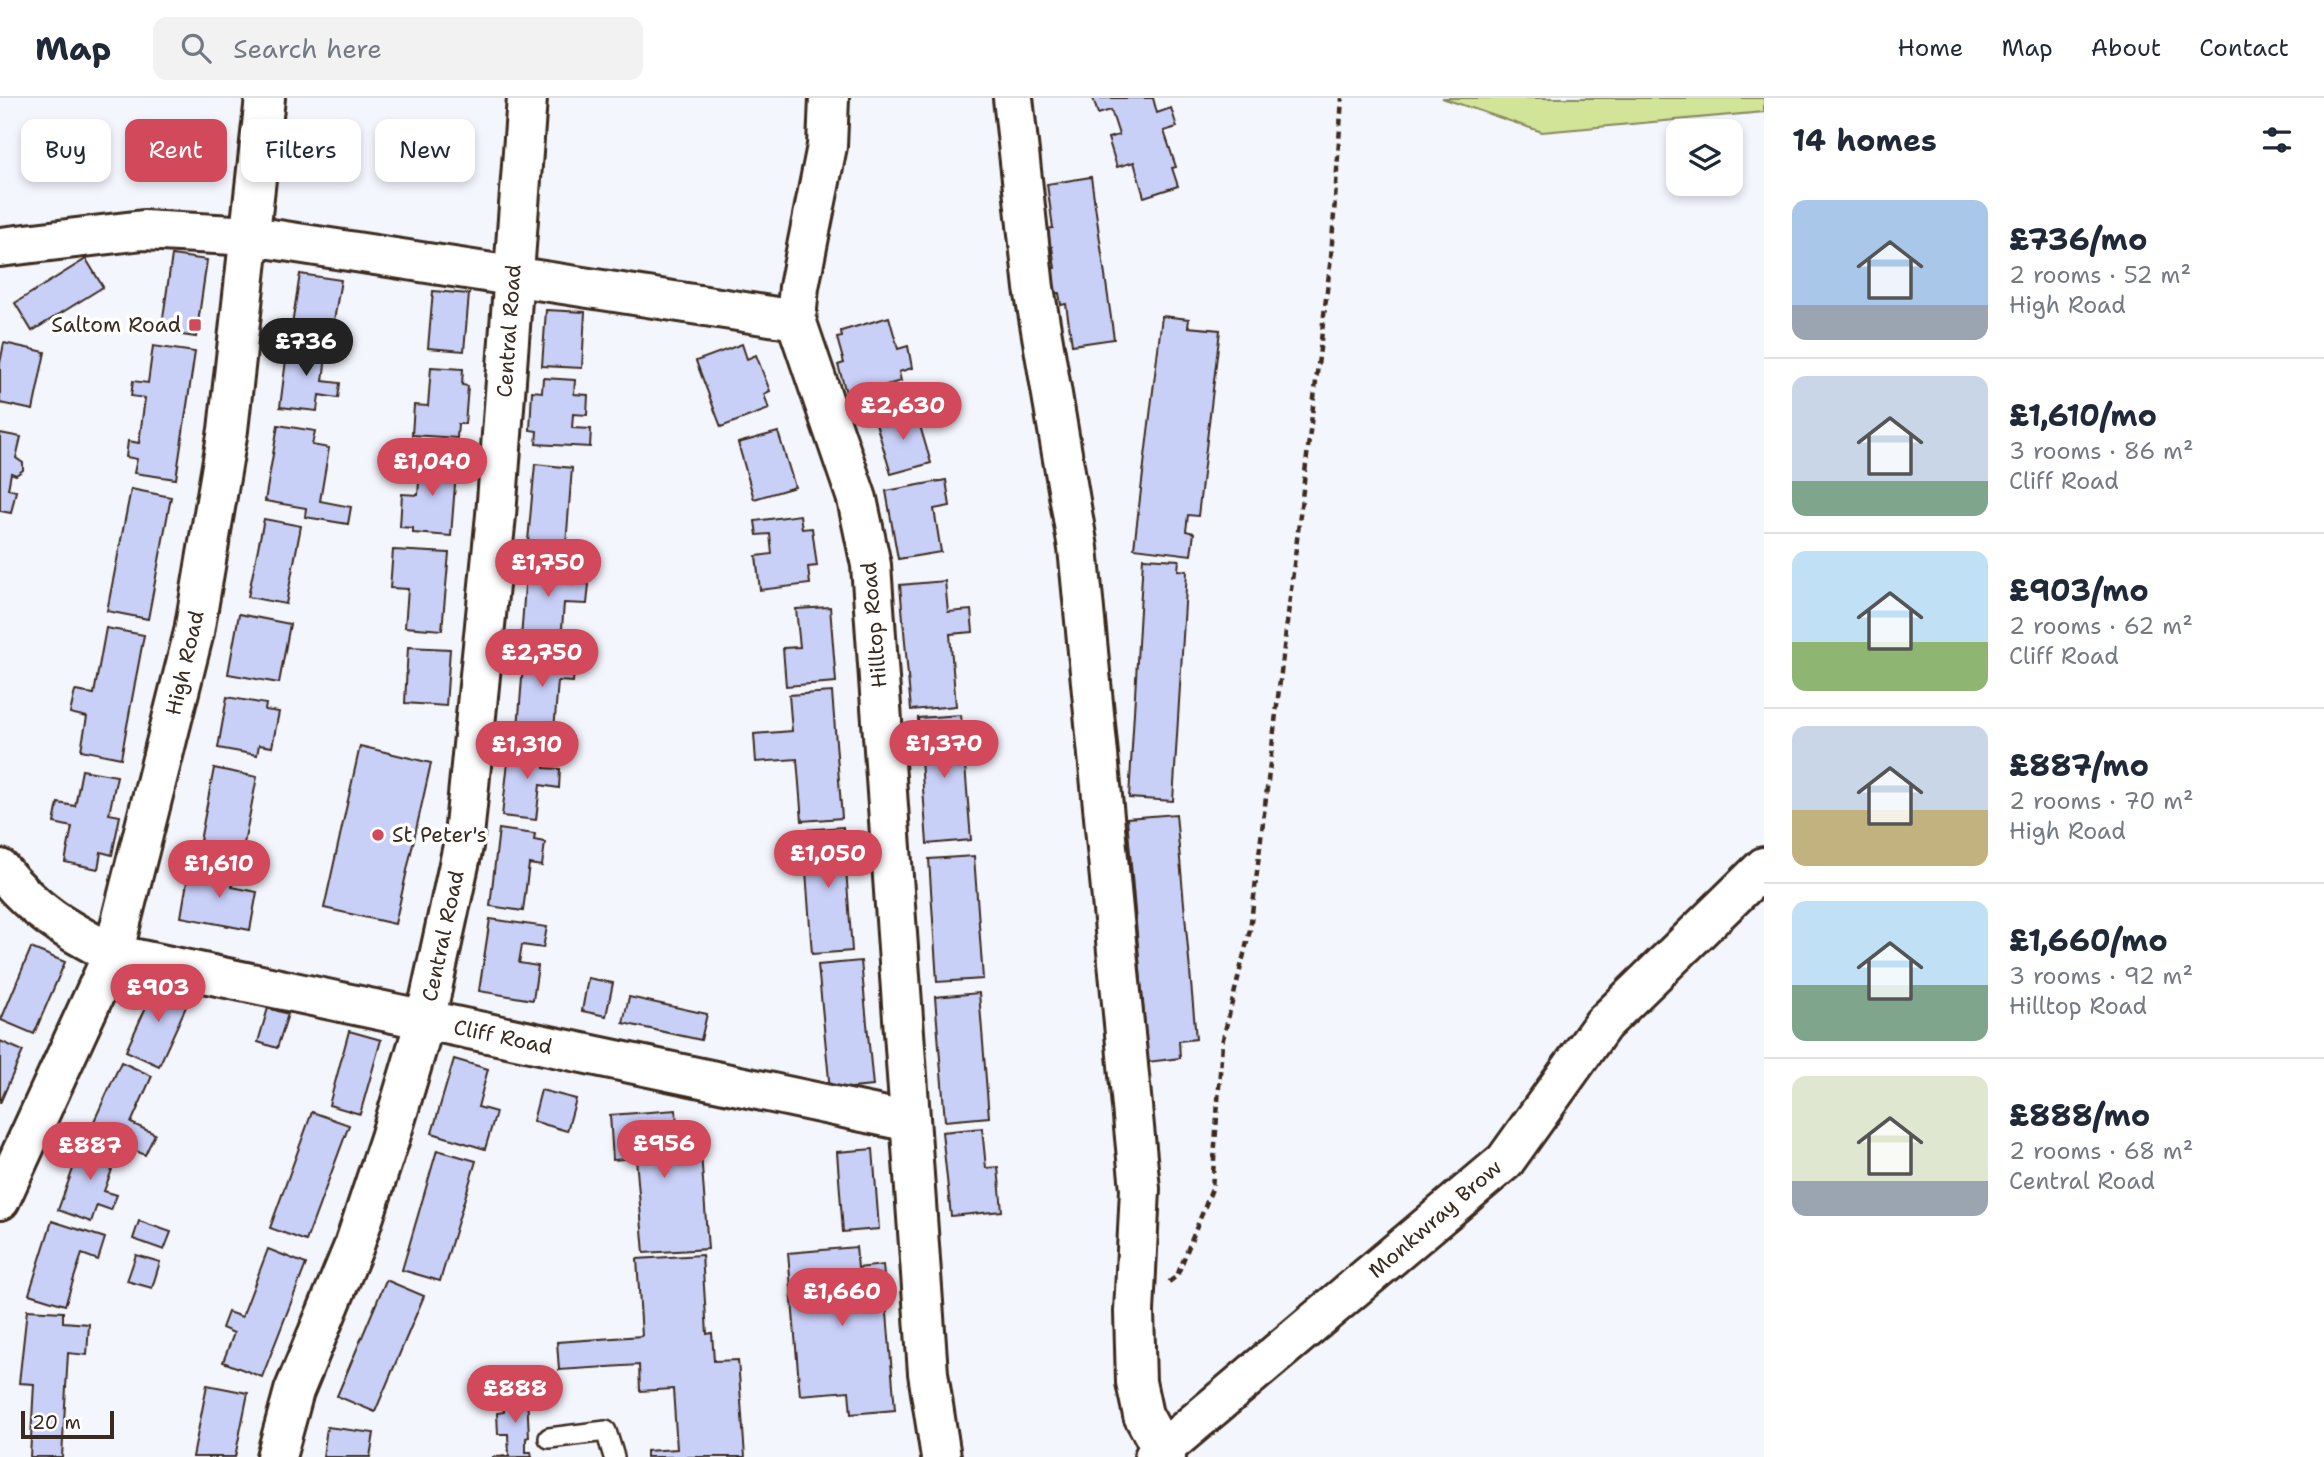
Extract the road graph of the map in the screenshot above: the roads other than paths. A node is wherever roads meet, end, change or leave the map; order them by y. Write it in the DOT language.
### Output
graph roads {
  1 [pos="265,98"];
  2 [pos="527,98"];
  3 [pos="829,98"];
  4 [pos="1013,98"];
  5 [pos="252,236"];
  6 [pos="0,247"];
  7 [pos="513,275"];
  8 [pos="796,320"];
  9 [pos="1764,867"];
  10 [pos="0,869"];
  11 [pos="113,954"];
  12 [pos="425,1020"];
  13 [pos="910,1122"];
  14 [pos="0,1200"];
  15 [pos="549,1438"];
  16 [pos="1161,1455"];
  17 [pos="276,1457"];
  18 [pos="614,1457"];
  19 [pos="942,1457"];
  20 [pos="974,1457"];
  1 -- 5 [label="street, High Road"];
  2 -- 7 [label="street, Central Road"];
  3 -- 8 [label="street, Hilltop Road"];
  4 -- 16 [label="street"];
  5 -- 6 [label="street"];
  5 -- 7 [label="street"];
  5 -- 11 [label="street, High Road"];
  7 -- 8 [label="street"];
  7 -- 12 [label="street, Central Road"];
  8 -- 13 [label="street, Hilltop Road"];
  9 -- 16 [label="street, Monkwray Brow"];
  10 -- 11 [label="street, Cliff Road"];
  11 -- 12 [label="street, Cliff Road"];
  11 -- 14 [label="street, High Road"];
  12 -- 13 [label="street, Cliff Road"];
  12 -- 17 [label="street, Central Road"];
  13 -- 19 [label="street, Hilltop Road"];
  15 -- 18 [label="lane"];
  19 -- 20 [label="street"];
}
